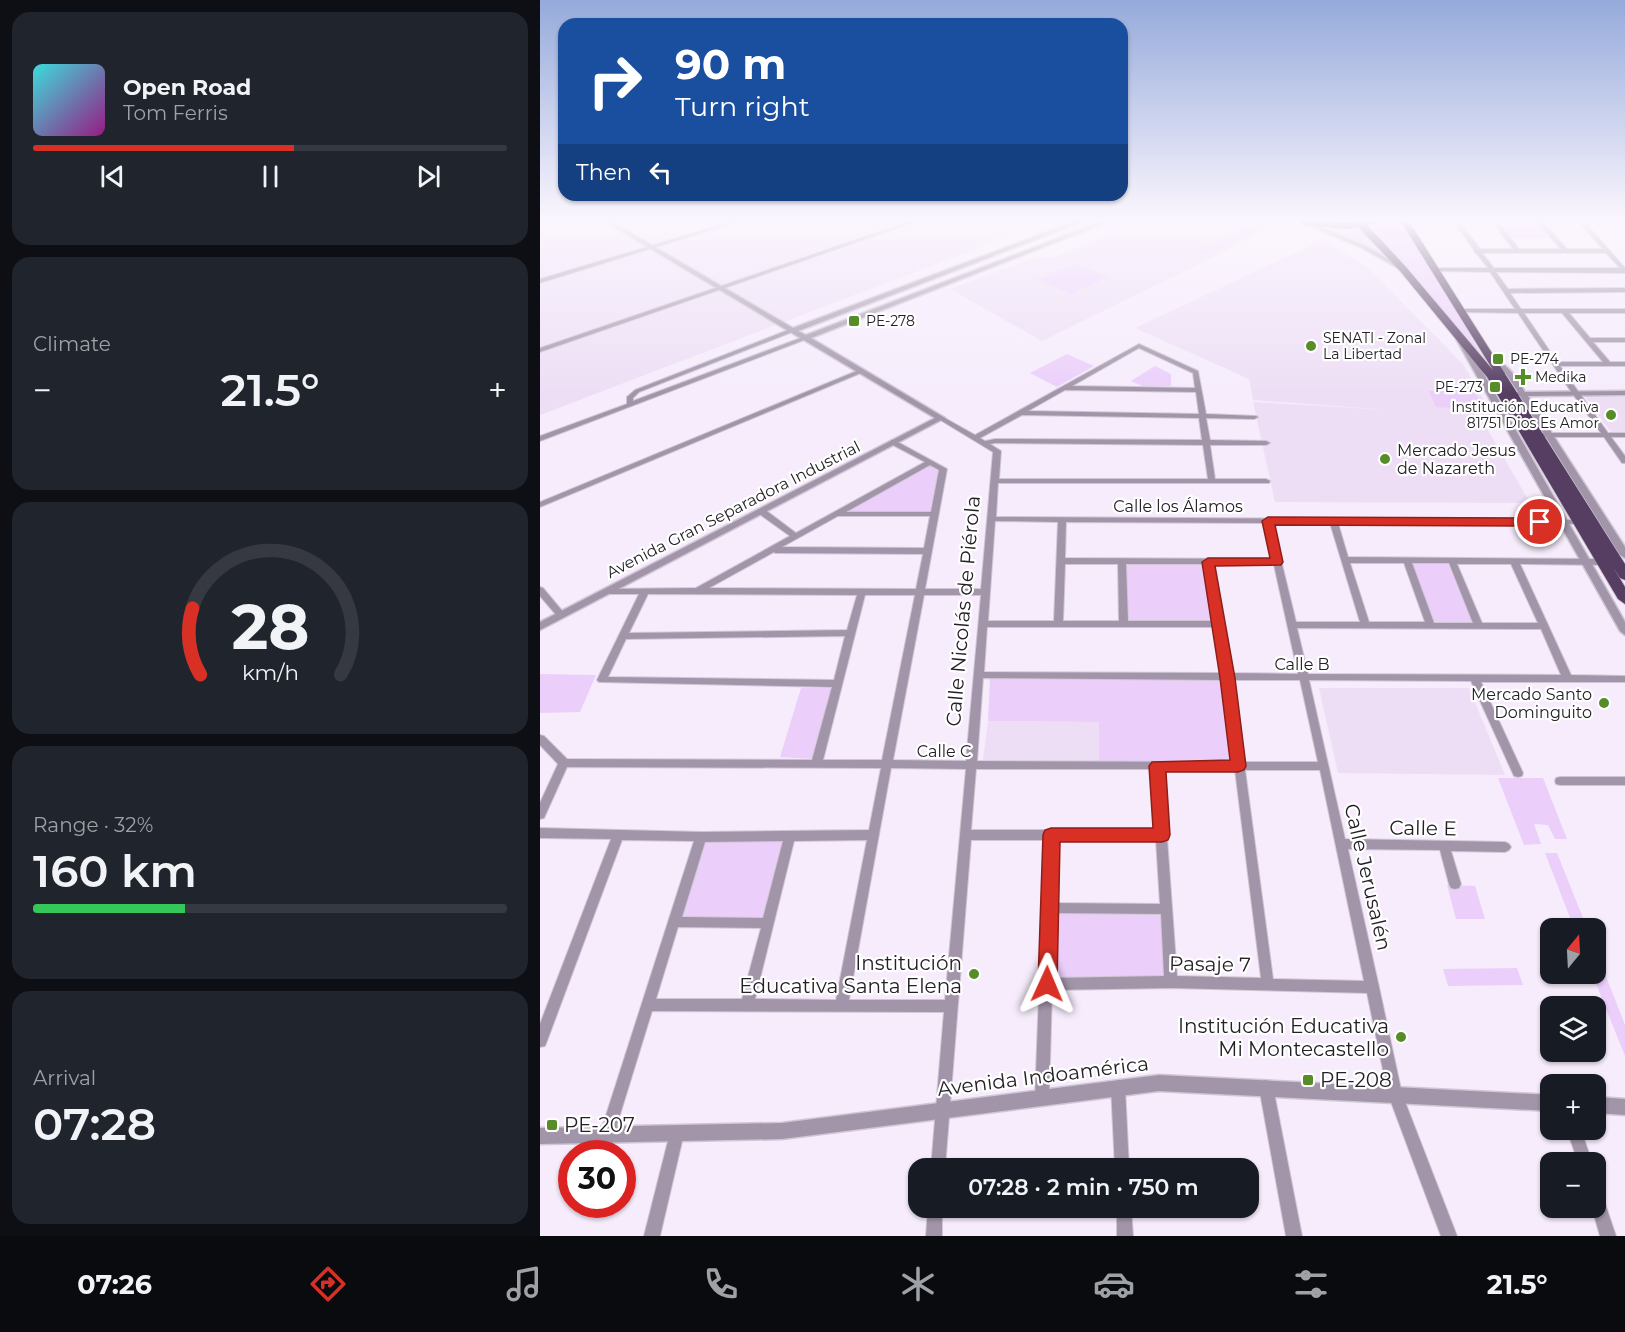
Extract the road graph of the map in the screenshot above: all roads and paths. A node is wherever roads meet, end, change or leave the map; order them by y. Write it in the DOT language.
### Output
graph roads {
  1 [pos="704,278"];
  2 [pos="752,278"];
  3 [pos="933,278"];
  4 [pos="961,278"];
  5 [pos="1410,278"];
  6 [pos="1440,278"];
  7 [pos="1497,278"];
  8 [pos="722,288"];
  9 [pos="1625,290"];
  10 [pos="1506,291"];
  11 [pos="1459,311"];
  12 [pos="1520,311"];
  13 [pos="1564,311"];
  14 [pos="1625,311"];
  15 [pos="793,330"];
  16 [pos="1457,333"];
  17 [pos="805,338"];
  18 [pos="1588,340"];
  19 [pos="1625,340"];
  20 [pos="540,350"];
  21 [pos="1625,363"];
  22 [pos="1555,364"];
  23 [pos="1608,364"];
  24 [pos="859,372"];
  25 [pos="1065,388"];
  26 [pos="1198,390"];
  27 [pos="1575,393"];
  28 [pos="1625,393"];
  29 [pos="1514,394"];
  30 [pos="630,404"];
  31 [pos="1020,413"];
  32 [pos="1201,416"];
  33 [pos="1254,417"];
  34 [pos="941,418"];
  35 [pos="1539,435"];
  36 [pos="1607,435"];
  37 [pos="1625,435"];
  38 [pos="975,438"];
  39 [pos="540,439"];
  40 [pos="894,442"];
  41 [pos="1205,442"];
  42 [pos="984,443"];
  43 [pos="1266,443"];
  44 [pos="1625,461"];
  45 [pos="930,462"];
  46 [pos="995,481"];
  47 [pos="1212,481"];
  48 [pos="1266,481"];
  49 [pos="540,505"];
  50 [pos="761,511"];
  51 [pos="837,514"];
  52 [pos="935,514"];
  53 [pos="992,519"];
  54 [pos="1062,520"];
  55 [pos="1268,521"];
  56 [pos="1333,521"];
  57 [pos="1563,522"];
  58 [pos="1579,522"];
  59 [pos="796,537"];
  60 [pos="773,550"];
  61 [pos="928,551"];
  62 [pos="1625,555"];
  63 [pos="1346,560"];
  64 [pos="1061,561"];
  65 [pos="1122,561"];
  66 [pos="1407,561"];
  67 [pos="1452,561"];
  68 [pos="1514,561"];
  69 [pos="1208,562"];
  70 [pos="1277,562"];
  71 [pos="1585,562"];
  72 [pos="1603,562"];
  73 [pos="1625,575"];
  74 [pos="540,590"];
  75 [pos="607,591"];
  76 [pos="645,591"];
  77 [pos="697,591"];
  78 [pos="862,591"];
  79 [pos="921,592"];
  80 [pos="986,592"];
  81 [pos="1625,598"];
  82 [pos="561,615"];
  83 [pos="983,624"];
  84 [pos="1058,624"];
  85 [pos="1124,624"];
  86 [pos="1217,624"];
  87 [pos="1291,625"];
  88 [pos="540,626"];
  89 [pos="1365,626"];
  90 [pos="1431,626"];
  91 [pos="1479,626"];
  92 [pos="1544,626"];
  93 [pos="1625,631"];
  94 [pos="851,633"];
  95 [pos="623,636"];
  96 [pos="978,675"];
  97 [pos="1228,678"];
  98 [pos="1303,679"];
  99 [pos="1475,679"];
  100 [pos="1568,679"];
  101 [pos="1625,679"];
  102 [pos="837,684"];
  103 [pos="540,739"];
  104 [pos="564,763"];
  105 [pos="816,765"];
  106 [pos="888,765"];
  107 [pos="971,766"];
  108 [pos="1157,766"];
  109 [pos="1238,766"];
  110 [pos="1324,766"];
  111 [pos="1518,773"];
  112 [pos="1560,781"];
  113 [pos="1625,781"];
  114 [pos="540,815"];
  115 [pos="540,833"];
  116 [pos="618,835"];
  117 [pos="874,835"];
  118 [pos="965,835"];
  119 [pos="1051,835"];
  120 [pos="1162,835"];
  121 [pos="790,836"];
  122 [pos="701,837"];
  123 [pos="1340,844"];
  124 [pos="1444,846"];
  125 [pos="1505,847"];
  126 [pos="1455,884"];
  127 [pos="1049,908"];
  128 [pos="1166,909"];
  129 [pos="675,922"];
  130 [pos="768,923"];
  131 [pos="1171,982"];
  132 [pos="1047,984"];
  133 [pos="1268,985"];
  134 [pos="1373,987"];
  135 [pos="649,1005"];
  136 [pos="747,1006"];
  137 [pos="841,1006"];
  138 [pos="950,1006"];
  139 [pos="540,1041"];
  140 [pos="1118,1087"];
  141 [pos="1266,1087"];
  142 [pos="1395,1094"];
  143 [pos="1042,1097"];
  144 [pos="1540,1102"];
  145 [pos="1606,1106"];
  146 [pos="1625,1107"];
  147 [pos="941,1110"];
  148 [pos="677,1133"];
  149 [pos="607,1134"];
  150 [pos="540,1136"];
  151 [pos="939,1158"];
  152 [pos="1122,1158"];
  153 [pos="935,1218"];
  154 [pos="1124,1218"];
  155 [pos="1602,1218"];
  156 [pos="652,1236"];
  157 [pos="934,1236"];
  158 [pos="1125,1236"];
  159 [pos="1294,1236"];
  160 [pos="1449,1236"];
  161 [pos="1608,1236"];
  1 -- 8 [label="street"];
  2 -- 8 [label="street"];
  3 -- 15 [label="street"];
  4 -- 17 [label="street"];
  5 -- 16 [label="highway"];
  6 -- 11 [label="highway"];
  7 -- 10 [label="street"];
  8 -- 15 [label="street"];
  8 -- 20 [label="street"];
  9 -- 10 [label="street"];
  10 -- 12 [label="street"];
  11 -- 12 [label="street"];
  11 -- 29 [label="highway"];
  12 -- 13 [label="street"];
  12 -- 22 [label="street"];
  13 -- 14 [label="street"];
  13 -- 18 [label="street"];
  15 -- 17 [label="street"];
  15 -- 30 [label="street"];
  16 -- 29 [label="highway"];
  16 -- 57 [label="street"];
  17 -- 24 [label="street"];
  17 -- 30 [label="street"];
  18 -- 19 [label="street"];
  18 -- 23 [label="street"];
  21 -- 23 [label="street"];
  22 -- 23 [label="street"];
  22 -- 27 [label="street"];
  24 -- 34 [label="street"];
  24 -- 49 [label="street"];
  25 -- 26 [label="street"];
  25 -- 26 [label="street"];
  25 -- 31 [label="street"];
  26 -- 32 [label="street"];
  27 -- 28 [label="street"];
  27 -- 29 [label="street"];
  27 -- 36 [label="street"];
  29 -- 35 [label="highway"];
  30 -- 39 [label="street"];
  31 -- 32 [label="street"];
  31 -- 38 [label="street"];
  32 -- 33 [label="street"];
  32 -- 41 [label="street"];
  34 -- 38 [label="street"];
  34 -- 40 [label="street, Avenida Gran Separadora Industrial"];
  35 -- 36 [label="street"];
  35 -- 58 [label="highway"];
  35 -- 62 [label="street"];
  35 -- 73 [label="highway"];
  36 -- 37 [label="street"];
  36 -- 44 [label="street"];
  38 -- 42 [label="street"];
  40 -- 45 [label="street"];
  40 -- 50 [label="street, Avenida Gran Separadora Industrial"];
  41 -- 42 [label="street"];
  41 -- 43 [label="street"];
  41 -- 47 [label="street"];
  42 -- 46 [label="street, Calle Nicolás de Piérola"];
  45 -- 51 [label="street"];
  45 -- 52 [label="street"];
  46 -- 47 [label="street"];
  46 -- 53 [label="street, Calle Nicolás de Piérola"];
  47 -- 48 [label="street"];
  50 -- 59 [label="street"];
  50 -- 75 [label="street, Avenida Gran Separadora Industrial"];
  51 -- 52 [label="street"];
  51 -- 59 [label="street"];
  52 -- 61 [label="street"];
  53 -- 54 [label="street, Calle los Álamos"];
  53 -- 80 [label="street, Calle Nicolás de Piérola"];
  54 -- 55 [label="street, Calle los Álamos"];
  54 -- 64 [label="street"];
  55 -- 56 [label="street, Calle los Álamos"];
  55 -- 70 [label="street, Calle Jerusalén"];
  56 -- 57 [label="street, Calle los Álamos"];
  56 -- 63 [label="street"];
  57 -- 58 [label="street, Calle los Álamos"];
  57 -- 71 [label="street"];
  58 -- 72 [label="highway"];
  59 -- 60 [label="street"];
  60 -- 61 [label="street"];
  60 -- 77 [label="street"];
  61 -- 79 [label="street"];
  63 -- 66 [label="street"];
  63 -- 89 [label="street"];
  64 -- 65 [label="street"];
  64 -- 84 [label="street"];
  65 -- 69 [label="street"];
  65 -- 85 [label="street"];
  66 -- 67 [label="street"];
  66 -- 90 [label="street"];
  67 -- 68 [label="street"];
  67 -- 91 [label="street"];
  68 -- 71 [label="street"];
  68 -- 92 [label="street"];
  69 -- 70 [label="street"];
  69 -- 86 [label="street"];
  70 -- 87 [label="street, Calle Jerusalén"];
  71 -- 72 [label="street"];
  71 -- 93 [label="street"];
  72 -- 81 [label="highway"];
  74 -- 82 [label="street"];
  75 -- 76 [label="street"];
  75 -- 82 [label="street, Avenida Gran Separadora Industrial"];
  76 -- 77 [label="street"];
  76 -- 95 [label="street"];
  77 -- 78 [label="street"];
  78 -- 79 [label="street"];
  78 -- 94 [label="street"];
  79 -- 80 [label="street"];
  79 -- 106 [label="street"];
  80 -- 83 [label="street, Calle Nicolás de Piérola"];
  82 -- 88 [label="street, Avenida Gran Separadora Industrial"];
  83 -- 84 [label="street"];
  83 -- 96 [label="street, Calle Nicolás de Piérola"];
  84 -- 85 [label="street"];
  85 -- 86 [label="street"];
  86 -- 97 [label="street"];
  87 -- 89 [label="street"];
  87 -- 98 [label="street, Calle Jerusalén"];
  89 -- 90 [label="street"];
  90 -- 91 [label="street"];
  91 -- 92 [label="street"];
  92 -- 100 [label="street"];
  94 -- 95 [label="street"];
  94 -- 102 [label="street"];
  95 -- 102 [label="street"];
  96 -- 97 [label="street, Calle B"];
  96 -- 107 [label="street, Calle Nicolás de Piérola"];
  97 -- 98 [label="street, Calle B"];
  97 -- 109 [label="street"];
  98 -- 99 [label="street, Calle B"];
  98 -- 110 [label="street, Calle Jerusalén"];
  99 -- 100 [label="street, Calle B"];
  99 -- 111 [label="street"];
  100 -- 101 [label="street, Calle B"];
  102 -- 105 [label="street"];
  103 -- 104 [label="street"];
  104 -- 105 [label="street, Calle C"];
  104 -- 114 [label="street"];
  105 -- 106 [label="street, Calle C"];
  106 -- 107 [label="street, Calle C"];
  106 -- 117 [label="street"];
  107 -- 108 [label="street, Calle C"];
  107 -- 118 [label="street, Calle Nicolás de Piérola"];
  108 -- 109 [label="street, Calle C"];
  108 -- 120 [label="street"];
  109 -- 110 [label="street, Calle C"];
  109 -- 133 [label="street"];
  110 -- 123 [label="street, Calle Jerusalén"];
  112 -- 113 [label="street"];
  115 -- 116 [label="street"];
  116 -- 122 [label="street"];
  116 -- 139 [label="street"];
  117 -- 121 [label="street"];
  117 -- 137 [label="street"];
  118 -- 119 [label="street"];
  118 -- 138 [label="street, Calle Nicolás de Piérola"];
  119 -- 120 [label="street"];
  119 -- 127 [label="street"];
  120 -- 128 [label="street"];
  121 -- 122 [label="street"];
  121 -- 130 [label="street"];
  122 -- 129 [label="street"];
  123 -- 124 [label="street, Calle E"];
  123 -- 134 [label="street, Calle Jerusalén"];
  124 -- 125 [label="street, Calle E"];
  124 -- 126 [label="street"];
  127 -- 128 [label="street"];
  127 -- 132 [label="street"];
  128 -- 131 [label="street"];
  129 -- 130 [label="street"];
  129 -- 135 [label="street"];
  130 -- 136 [label="street"];
  131 -- 132 [label="street, Pasaje 7"];
  131 -- 133 [label="street, Pasaje 7"];
  132 -- 143 [label="street"];
  133 -- 134 [label="street, Pasaje 7"];
  134 -- 142 [label="street, Calle Jerusalén"];
  135 -- 136 [label="street"];
  135 -- 149 [label="street"];
  136 -- 137 [label="street"];
  137 -- 138 [label="street"];
  138 -- 147 [label="street, Calle Nicolás de Piérola"];
  140 -- 141 [label="street, Avenida Indoamérica"];
  140 -- 143 [label="street, Avenida Indoamérica"];
  140 -- 152 [label="street"];
  141 -- 142 [label="street, Avenida Indoamérica"];
  141 -- 159 [label="street"];
  142 -- 144 [label="street, Avenida Indoamérica"];
  142 -- 160 [label="street, Calle Jerusalén"];
  143 -- 147 [label="street, Avenida Indoamérica"];
  145 -- 146 [label="street"];
  147 -- 148 [label="street, Avenida Indoamérica"];
  147 -- 151 [label="street, Calle Nicolás de Piérola"];
  148 -- 149 [label="street, Avenida Indoamérica"];
  148 -- 156 [label="street"];
  149 -- 150 [label="street, Avenida Indoamérica"];
  153 -- 157 [label="street"];
  154 -- 158 [label="street"];
  155 -- 161 [label="street"];
}
